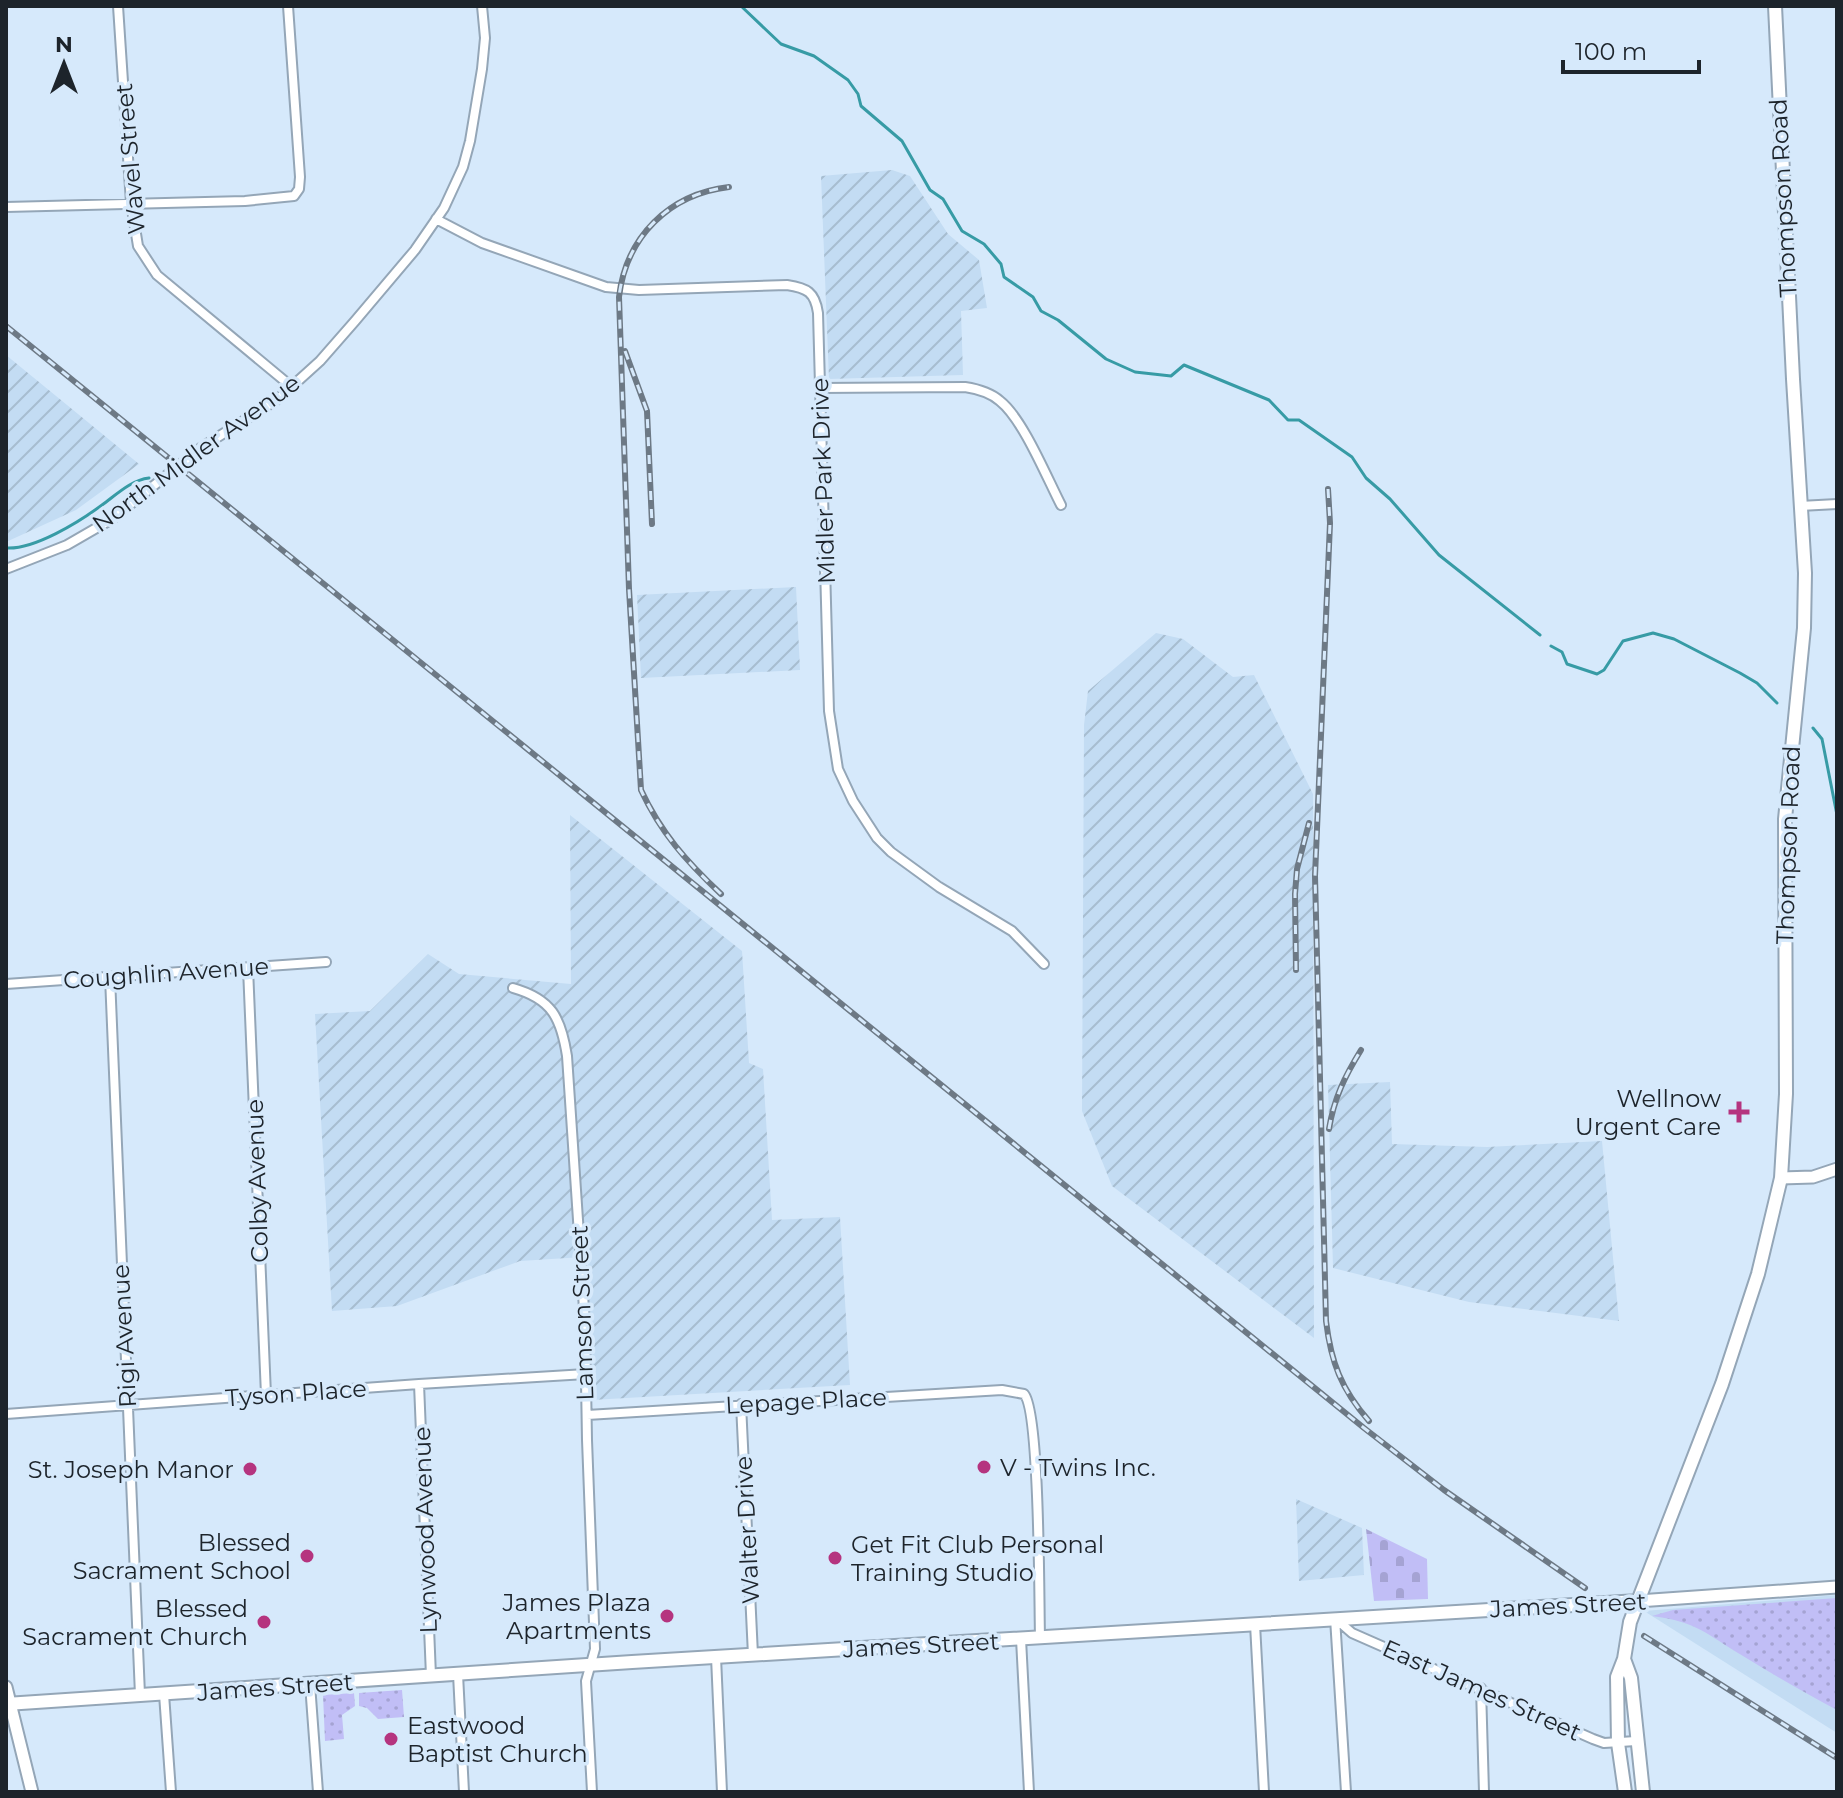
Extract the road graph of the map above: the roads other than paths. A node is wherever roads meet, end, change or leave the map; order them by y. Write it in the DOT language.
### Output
graph roads {
  1 [pos="118,6"];
  2 [pos="288,6"];
  3 [pos="482,6"];
  4 [pos="1775,6"];
  5 [pos="131,203"];
  6 [pos="6,207"];
  7 [pos="436,219"];
  8 [pos="292,387"];
  9 [pos="819,388"];
  10 [pos="1837,504"];
  11 [pos="1061,505"];
  12 [pos="1800,506"];
  13 [pos="6,569"];
  14 [pos="326,962"];
  15 [pos="1044,964"];
  16 [pos="248,968"];
  17 [pos="110,977"];
  18 [pos="6,984"];
  19 [pos="513,988"];
  20 [pos="1837,1169"];
  21 [pos="1781,1178"];
  22 [pos="586,1374"];
  23 [pos="419,1384"];
  24 [pos="266,1395"];
  25 [pos="741,1404"];
  26 [pos="127,1405"];
  27 [pos="6,1414"];
  28 [pos="587,1415"];
  29 [pos="1837,1587"];
  30 [pos="1638,1601"];
  31 [pos="1335,1618"];
  32 [pos="1255,1624"];
  33 [pos="1040,1637"];
  34 [pos="1021,1639"];
  35 [pos="753,1655"];
  36 [pos="716,1657"];
  37 [pos="1624,1659"];
  38 [pos="591,1665"];
  39 [pos="458,1674"];
  40 [pos="431,1676"];
  41 [pos="310,1684"];
  42 [pos="6,1687"];
  43 [pos="1481,1688"];
  44 [pos="164,1694"];
  45 [pos="140,1695"];
  46 [pos="8,1704"];
  47 [pos="1636,1741"];
  48 [pos="1618,1743"];
  49 [pos="32,1792"];
  50 [pos="171,1792"];
  51 [pos="318,1792"];
  52 [pos="464,1792"];
  53 [pos="592,1792"];
  54 [pos="722,1792"];
  55 [pos="1029,1792"];
  56 [pos="1264,1792"];
  57 [pos="1346,1792"];
  58 [pos="1484,1792"];
  59 [pos="1625,1792"];
  60 [pos="1643,1792"];
  1 -- 5 [label="street, Wavel Street"];
  2 -- 5 [label="street"];
  3 -- 7 [label="street, North Midler Avenue"];
  4 -- 12 [label="main road, Thompson Road"];
  5 -- 6 [label="street"];
  5 -- 8 [label="street, Wavel Street"];
  7 -- 8 [label="street, North Midler Avenue"];
  7 -- 9 [label="street, Midler Park Drive"];
  8 -- 13 [label="street, North Midler Avenue"];
  9 -- 11 [label="street"];
  9 -- 15 [label="street, Midler Park Drive"];
  10 -- 12 [label="street"];
  12 -- 21 [label="main road, Thompson Road"];
  14 -- 16 [label="street, Coughlin Avenue"];
  16 -- 17 [label="street, Coughlin Avenue"];
  16 -- 24 [label="street, Colby Avenue"];
  17 -- 18 [label="street, Coughlin Avenue"];
  17 -- 26 [label="street, Rigi Avenue"];
  19 -- 22 [label="street, Lamson Street"];
  20 -- 21 [label="main road"];
  21 -- 30 [label="main road, Thompson Road"];
  22 -- 23 [label="street, Tyson Place"];
  22 -- 28 [label="street, Lamson Street"];
  23 -- 24 [label="street, Tyson Place"];
  23 -- 40 [label="street, Lynwood Avenue"];
  24 -- 26 [label="street, Tyson Place"];
  25 -- 28 [label="street, Lepage Place"];
  25 -- 33 [label="street, Lepage Place"];
  25 -- 35 [label="street, Walter Drive"];
  26 -- 27 [label="street, Tyson Place"];
  26 -- 45 [label="street, Rigi Avenue"];
  28 -- 38 [label="street, Lamson Street"];
  29 -- 30 [label="main road, James Street"];
  30 -- 31 [label="main road, James Street"];
  30 -- 37 [label="main road, Thompson Road"];
  31 -- 32 [label="main road, James Street"];
  31 -- 43 [label="street, East James Street"];
  31 -- 57 [label="street"];
  32 -- 33 [label="main road, James Street"];
  32 -- 56 [label="street"];
  33 -- 34 [label="main road, James Street"];
  34 -- 35 [label="main road, James Street"];
  34 -- 55 [label="street"];
  35 -- 36 [label="main road, James Street"];
  36 -- 38 [label="main road, James Street"];
  36 -- 54 [label="street"];
  37 -- 47 [label="main road, Thompson Road"];
  37 -- 48 [label="main road, Thompson Road"];
  38 -- 39 [label="main road, James Street"];
  38 -- 53 [label="street, Lamson Street"];
  39 -- 40 [label="main road, James Street"];
  39 -- 52 [label="street"];
  40 -- 41 [label="main road, James Street"];
  41 -- 44 [label="main road, James Street"];
  41 -- 51 [label="street"];
  42 -- 46 [label="main road"];
  43 -- 48 [label="street, East James Street"];
  43 -- 58 [label="street"];
  44 -- 45 [label="main road, James Street"];
  44 -- 50 [label="street"];
  45 -- 46 [label="main road, James Street"];
  46 -- 49 [label="main road"];
  47 -- 48 [label="street, East James Street"];
  47 -- 60 [label="main road, Thompson Road"];
  48 -- 59 [label="main road, Thompson Road"];
}
